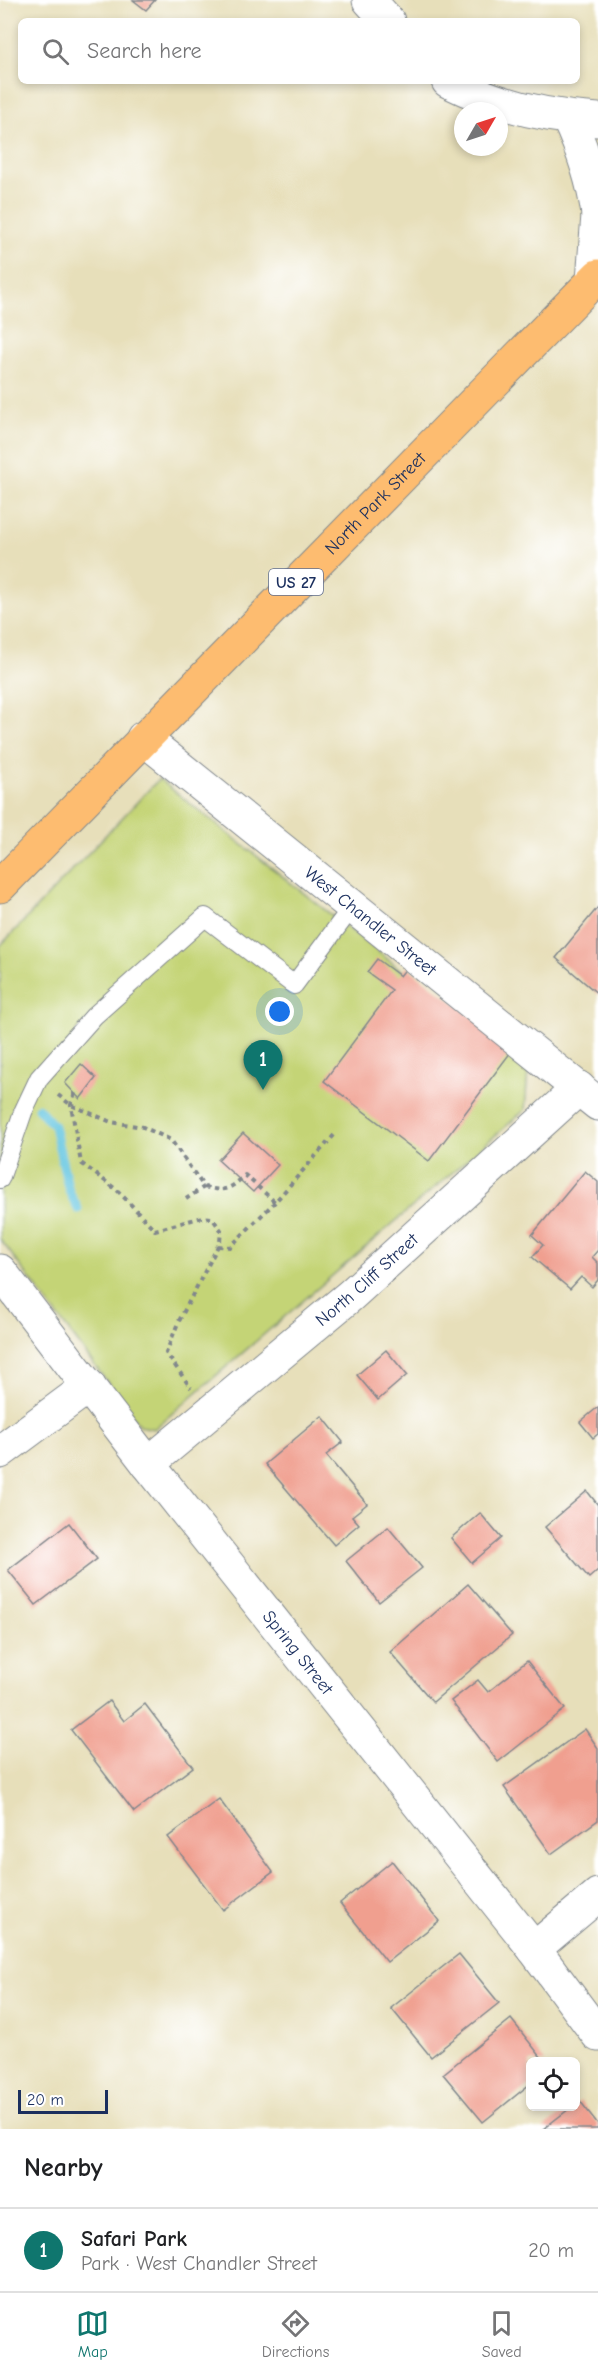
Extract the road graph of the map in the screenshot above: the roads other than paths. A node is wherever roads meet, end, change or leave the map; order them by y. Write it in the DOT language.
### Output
graph roads {
  1 [pos="369,0"];
  2 [pos="385,18"];
  3 [pos="456,84"];
  4 [pos="583,119"];
  5 [pos="598,142"];
  6 [pos="598,214"];
  7 [pos="596,278"];
  8 [pos="143,738"];
  9 [pos="0,886"];
  10 [pos="352,907"];
  11 [pos="592,1098"];
  12 [pos="0,1179"];
  13 [pos="0,1271"];
  14 [pos="89,1386"];
  15 [pos="0,1452"];
  16 [pos="148,1464"];
  17 [pos="598,1895"];
  18 [pos="534,1948"];
  19 [pos="598,2035"];
  1 -- 2 [label="street"];
  3 -- 4 [label="street"];
  4 -- 5 [label="street"];
  4 -- 6 [label="street"];
  6 -- 7 [label="street"];
  7 -- 8 [label="main road, North Park Street / US 27"];
  8 -- 9 [label="main road, North Park Street / US 27"];
  8 -- 10 [label="street, West Chandler Street"];
  10 -- 11 [label="street, West Chandler Street"];
  10 -- 12 [label="lane"];
  11 -- 16 [label="street, North Cliff Street"];
  13 -- 14 [label="street, Spring Street"];
  14 -- 15 [label="street"];
  14 -- 16 [label="street, Spring Street"];
  16 -- 18 [label="street, Spring Street"];
  17 -- 18 [label="street"];
  18 -- 19 [label="street, Spring Street"];
}
